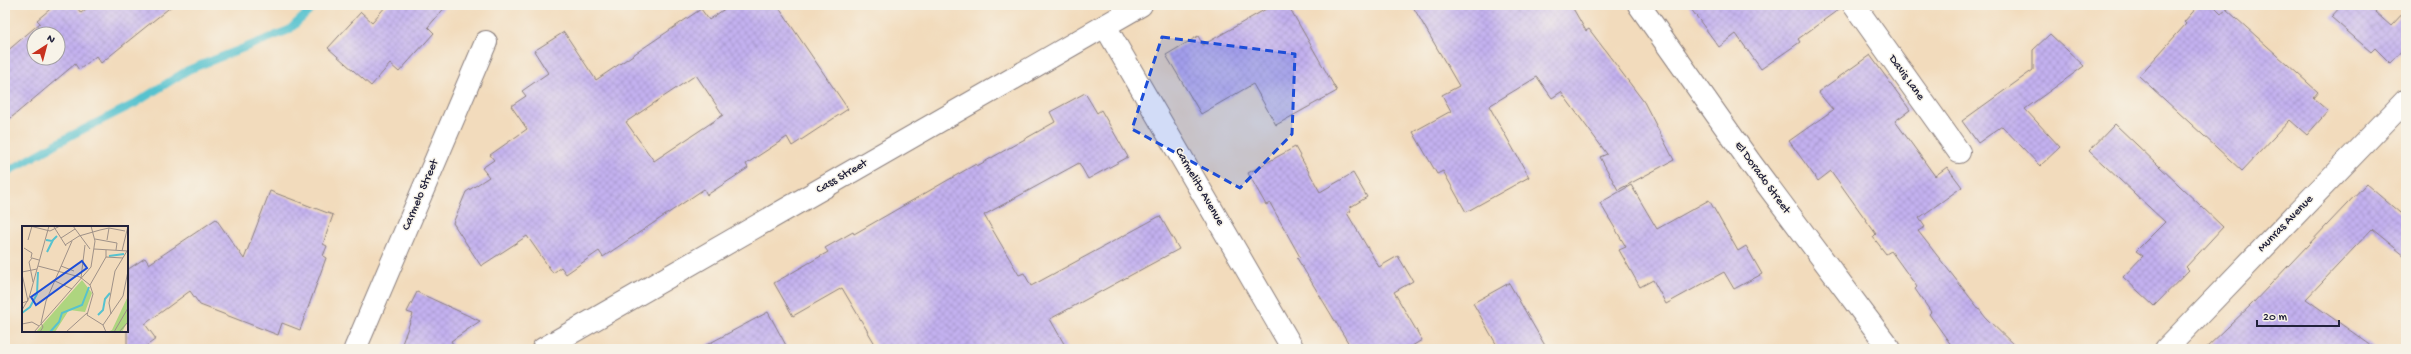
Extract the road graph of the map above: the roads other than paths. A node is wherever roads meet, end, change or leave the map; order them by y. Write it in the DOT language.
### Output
graph roads {
  1 [pos="1141,5"];
  2 [pos="1639,5"];
  3 [pos="1854,5"];
  4 [pos="1105,26"];
  5 [pos="486,42"];
  6 [pos="2406,100"];
  7 [pos="1959,152"];
  8 [pos="355,349"];
  9 [pos="543,349"];
  10 [pos="1293,349"];
  11 [pos="1890,349"];
  12 [pos="2166,349"];
  1 -- 4 [label="street, Cass Street"];
  2 -- 11 [label="street, El Dorado Street"];
  3 -- 7 [label="street, Davis Lane"];
  4 -- 9 [label="street, Cass Street"];
  4 -- 10 [label="street, Carmelito Avenue"];
  5 -- 8 [label="street, Carmelo Street"];
  6 -- 12 [label="street, Munras Avenue"];
}
